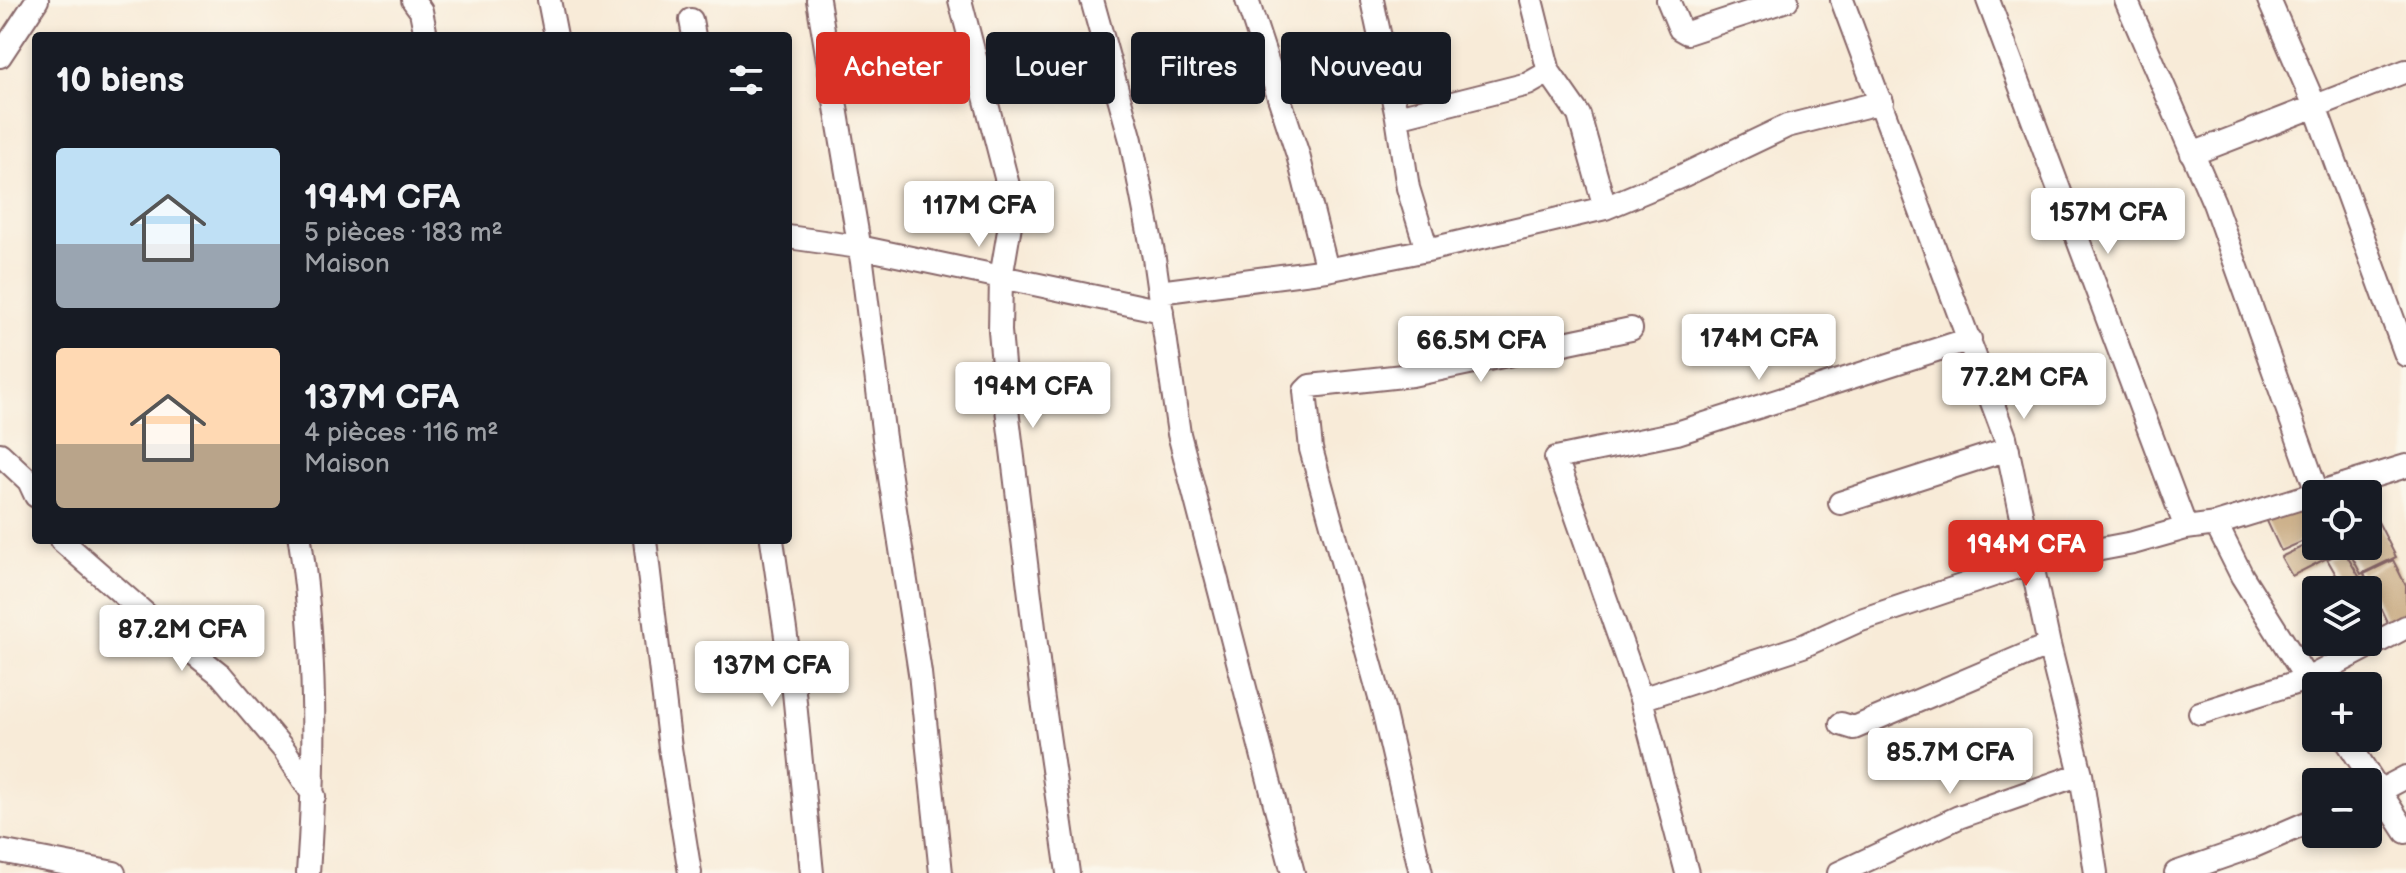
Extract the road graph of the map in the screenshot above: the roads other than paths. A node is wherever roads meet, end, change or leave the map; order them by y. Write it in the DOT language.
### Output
graph roads {
  1 [pos="37,0"];
  2 [pos="413,0"];
  3 [pos="549,0"];
  4 [pos="818,0"];
  5 [pos="960,0"];
  6 [pos="1092,0"];
  7 [pos="1247,0"];
  8 [pos="1372,0"];
  9 [pos="1531,0"];
  10 [pos="1668,0"];
  11 [pos="1787,0"];
  12 [pos="1842,0"];
  13 [pos="1988,0"];
  14 [pos="2126,0"];
  15 [pos="2269,0"];
  16 [pos="425,32"];
  17 [pos="555,32"];
  18 [pos="0,56"];
  19 [pos="2406,71"];
  20 [pos="1549,72"];
  21 [pos="1882,102"];
  22 [pos="2315,106"];
  23 [pos="1397,117"];
  24 [pos="2192,154"];
  25 [pos="1605,208"];
  26 [pos="792,238"];
  27 [pos="859,247"];
  28 [pos="1427,250"];
  29 [pos="1327,270"];
  30 [pos="1001,278"];
  31 [pos="1160,302"];
  32 [pos="1631,329"];
  33 [pos="1970,339"];
  34 [pos="2406,355"];
  35 [pos="2008,449"];
  36 [pos="0,454"];
  37 [pos="2406,466"];
  38 [pos="2313,480"];
  39 [pos="2358,480"];
  40 [pos="32,487"];
  41 [pos="2302,497"];
  42 [pos="1840,503"];
  43 [pos="2216,524"];
  44 [pos="2186,528"];
  45 [pos="66,544"];
  46 [pos="301,544"];
  47 [pos="645,544"];
  48 [pos="773,544"];
  49 [pos="2032,562"];
  50 [pos="2406,627"];
  51 [pos="2049,645"];
  52 [pos="2302,672"];
  53 [pos="2334,672"];
  54 [pos="2302,688"];
  55 [pos="1641,699"];
  56 [pos="2200,713"];
  57 [pos="1841,724"];
  58 [pos="2081,774"];
  59 [pos="2406,777"];
  60 [pos="2382,790"];
  61 [pos="314,796"];
  62 [pos="2382,804"];
  63 [pos="2302,825"];
  64 [pos="2406,832"];
  65 [pos="0,851"];
  66 [pos="114,873"];
  67 [pos="308,873"];
  68 [pos="690,873"];
  69 [pos="812,873"];
  70 [pos="941,873"];
  71 [pos="1068,873"];
  72 [pos="1293,873"];
  73 [pos="1421,873"];
  74 [pos="1687,873"];
  75 [pos="1839,873"];
  76 [pos="2096,873"];
  77 [pos="2176,873"];
  1 -- 18 [label="street"];
  2 -- 16 [label="street"];
  3 -- 17 [label="street"];
  4 -- 27 [label="street"];
  5 -- 30 [label="street"];
  6 -- 31 [label="street"];
  7 -- 29 [label="street"];
  8 -- 23 [label="street"];
  9 -- 20 [label="street"];
  10 -- 11 [label="street"];
  12 -- 21 [label="street"];
  13 -- 44 [label="street"];
  14 -- 24 [label="street"];
  15 -- 22 [label="street"];
  19 -- 22 [label="street"];
  20 -- 23 [label="street"];
  20 -- 25 [label="street"];
  21 -- 25 [label="street"];
  21 -- 33 [label="street"];
  22 -- 24 [label="street"];
  22 -- 34 [label="street"];
  23 -- 28 [label="street"];
  24 -- 38 [label="street"];
  25 -- 28 [label="street"];
  26 -- 27 [label="street"];
  27 -- 30 [label="street"];
  27 -- 70 [label="street"];
  28 -- 29 [label="street"];
  29 -- 31 [label="street"];
  30 -- 31 [label="street"];
  30 -- 71 [label="street"];
  31 -- 72 [label="street"];
  32 -- 73 [label="street"];
  33 -- 35 [label="street"];
  33 -- 55 [label="street"];
  35 -- 42 [label="street"];
  35 -- 49 [label="street"];
  36 -- 40 [label="street"];
  37 -- 39 [label="street"];
  41 -- 43 [label="street"];
  43 -- 44 [label="street"];
  43 -- 52 [label="street"];
  44 -- 49 [label="street"];
  45 -- 61 [label="street"];
  46 -- 61 [label="street"];
  47 -- 68 [label="street"];
  48 -- 69 [label="street"];
  49 -- 51 [label="street"];
  49 -- 55 [label="street"];
  50 -- 53 [label="street"];
  51 -- 57 [label="street"];
  51 -- 58 [label="street"];
  54 -- 56 [label="street"];
  55 -- 74 [label="street"];
  58 -- 75 [label="street"];
  58 -- 76 [label="street"];
  59 -- 60 [label="street"];
  61 -- 67 [label="street"];
  62 -- 64 [label="street"];
  63 -- 77 [label="street"];
  65 -- 66 [label="street"];
}
